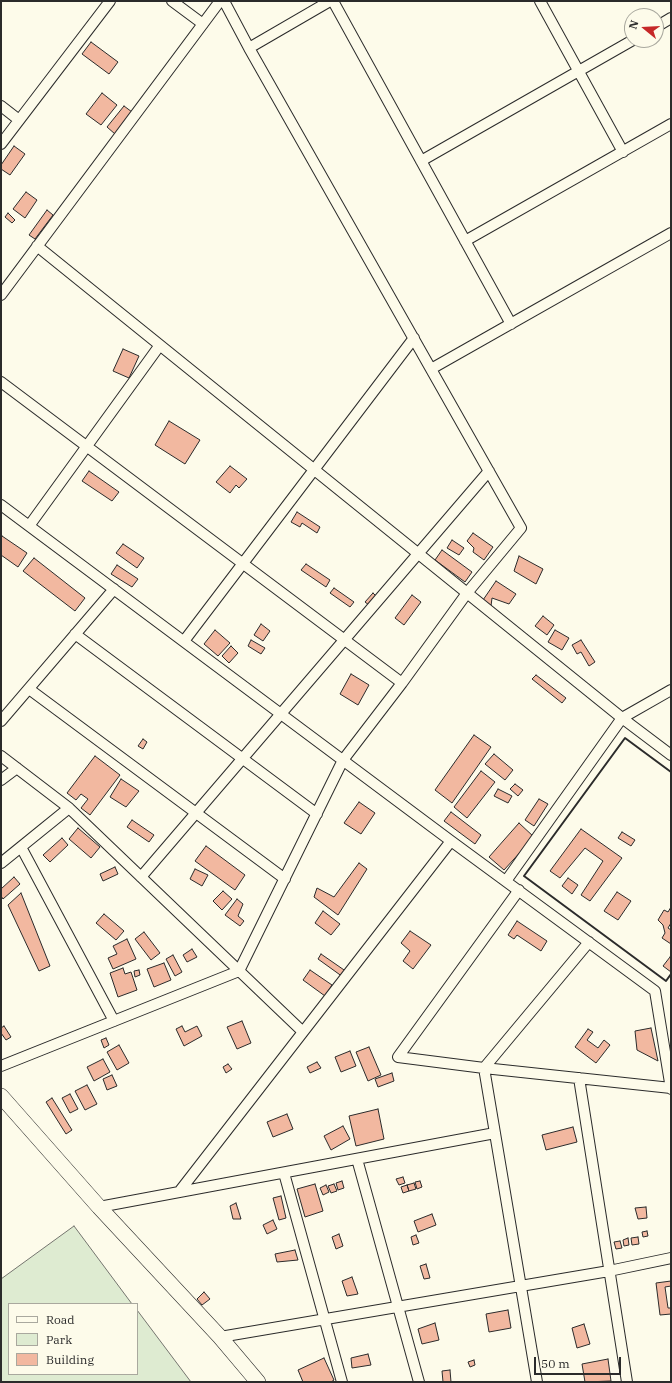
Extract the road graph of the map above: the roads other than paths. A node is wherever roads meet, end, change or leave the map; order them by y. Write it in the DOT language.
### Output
graph roads {
  1 [pos="110,1"];
  2 [pos="172,1"];
  3 [pos="220,1"];
  4 [pos="224,1"];
  5 [pos="330,1"];
  6 [pos="333,1"];
  7 [pos="540,1"];
  8 [pos="202,24"];
  9 [pos="624,45"];
  10 [pos="249,48"];
  11 [pos="579,71"];
  12 [pos="1,106"];
  13 [pos="19,120"];
  14 [pos="671,124"];
  15 [pos="1,144"];
  16 [pos="623,152"];
  17 [pos="421,161"];
  18 [pos="671,233"];
  19 [pos="465,241"];
  20 [pos="37,246"];
  21 [pos="1,295"];
  22 [pos="511,324"];
  23 [pos="414,338"];
  24 [pos="160,345"];
  25 [pos="431,369"];
  26 [pos="1,382"];
  27 [pos="87,446"];
  28 [pos="314,469"];
  29 [pos="489,471"];
  30 [pos="1,505"];
  31 [pos="29,526"];
  32 [pos="418,553"];
  33 [pos="243,564"];
  34 [pos="114,589"];
  35 [pos="467,593"];
  36 [pos="75,634"];
  37 [pos="345,639"];
  38 [pos="184,641"];
  39 [pos="402,683"];
  40 [pos="29,689"];
  41 [pos="671,690"];
  42 [pos="281,714"];
  43 [pos="622,718"];
  44 [pos="1,721"];
  45 [pos="671,755"];
  46 [pos="1,756"];
  47 [pos="242,759"];
  48 [pos="343,760"];
  49 [pos="17,768"];
  50 [pos="1,780"];
  51 [pos="69,808"];
  52 [pos="196,813"];
  53 [pos="317,814"];
  54 [pos="451,841"];
  55 [pos="21,847"];
  56 [pos="1,863"];
  57 [pos="141,877"];
  58 [pos="285,879"];
  59 [pos="506,881"];
  60 [pos="519,890"];
  61 [pos="589,942"];
  62 [pos="239,971"];
  63 [pos="114,1021"];
  64 [pos="303,1032"];
  65 [pos="1,1066"];
  66 [pos="484,1068"];
  67 [pos="579,1078"];
  68 [pos="671,1088"];
  69 [pos="1,1096"];
  70 [pos="495,1133"];
  71 [pos="357,1159"];
  72 [pos="284,1173"];
  73 [pos="179,1192"];
  74 [pos="99,1208"];
  75 [pos="671,1258"];
  76 [pos="609,1271"];
  77 [pos="521,1286"];
  78 [pos="398,1308"];
  79 [pos="325,1319"];
  80 [pos="220,1337"];
  81 [pos="258,1382"];
  82 [pos="342,1382"];
  83 [pos="419,1382"];
  84 [pos="537,1382"];
  85 [pos="627,1382"];
  1 -- 13 [label="street"];
  2 -- 8 [label="street"];
  3 -- 8 [label="street"];
  4 -- 10 [label="street"];
  5 -- 10 [label="street"];
  6 -- 17 [label="street"];
  7 -- 11 [label="street"];
  8 -- 20 [label="street"];
  9 -- 11 [label="street"];
  10 -- 23 [label="street"];
  11 -- 16 [label="street"];
  11 -- 17 [label="street"];
  12 -- 13 [label="street"];
  13 -- 15 [label="street"];
  14 -- 16 [label="street"];
  16 -- 19 [label="street"];
  17 -- 19 [label="street"];
  18 -- 22 [label="street"];
  19 -- 22 [label="street"];
  20 -- 21 [label="street"];
  20 -- 24 [label="street"];
  22 -- 25 [label="street"];
  23 -- 25 [label="street"];
  23 -- 28 [label="street"];
  24 -- 27 [label="street"];
  24 -- 28 [label="street"];
  25 -- 29 [label="street"];
  26 -- 27 [label="street"];
  27 -- 31 [label="street"];
  27 -- 33 [label="street"];
  28 -- 32 [label="street"];
  28 -- 33 [label="street"];
  29 -- 32 [label="street"];
  29 -- 35 [label="street"];
  30 -- 31 [label="street"];
  31 -- 34 [label="street"];
  32 -- 35 [label="street"];
  32 -- 37 [label="street"];
  33 -- 37 [label="street"];
  33 -- 38 [label="street"];
  34 -- 36 [label="street"];
  34 -- 38 [label="street"];
  35 -- 39 [label="street"];
  35 -- 43 [label="street"];
  36 -- 40 [label="street"];
  36 -- 47 [label="street"];
  37 -- 39 [label="street"];
  37 -- 42 [label="street"];
  38 -- 42 [label="street"];
  39 -- 48 [label="street"];
  40 -- 44 [label="street"];
  40 -- 52 [label="street"];
  41 -- 43 [label="street"];
  42 -- 47 [label="street"];
  42 -- 48 [label="street"];
  43 -- 45 [label="street"];
  43 -- 59 [label="street"];
  46 -- 49 [label="street"];
  47 -- 52 [label="street"];
  47 -- 53 [label="street"];
  48 -- 53 [label="street"];
  48 -- 54 [label="street"];
  49 -- 50 [label="street"];
  49 -- 51 [label="street"];
  51 -- 55 [label="street"];
  51 -- 57 [label="street"];
  52 -- 57 [label="street"];
  52 -- 58 [label="street"];
  53 -- 58 [label="street"];
  54 -- 59 [label="street"];
  54 -- 64 [label="street"];
  55 -- 56 [label="street"];
  55 -- 63 [label="street"];
  57 -- 62 [label="street"];
  58 -- 62 [label="street"];
  59 -- 60 [label="street"];
  60 -- 61 [label="street"];
  60 -- 66 [label="street"];
  61 -- 66 [label="street"];
  61 -- 68 [label="street"];
  62 -- 63 [label="street"];
  62 -- 64 [label="street"];
  63 -- 65 [label="street"];
  64 -- 73 [label="street"];
  66 -- 67 [label="street"];
  66 -- 70 [label="street"];
  67 -- 68 [label="street"];
  67 -- 76 [label="street"];
  69 -- 74 [label="street"];
  70 -- 71 [label="street"];
  70 -- 77 [label="street"];
  71 -- 72 [label="street"];
  71 -- 78 [label="street"];
  72 -- 73 [label="street"];
  72 -- 79 [label="street"];
  73 -- 74 [label="street"];
  74 -- 80 [label="street"];
  75 -- 76 [label="street"];
  76 -- 77 [label="street"];
  76 -- 85 [label="street"];
  77 -- 78 [label="street"];
  77 -- 84 [label="street"];
  78 -- 79 [label="street"];
  78 -- 83 [label="street"];
  79 -- 80 [label="street"];
  79 -- 82 [label="street"];
  80 -- 81 [label="street"];
}
